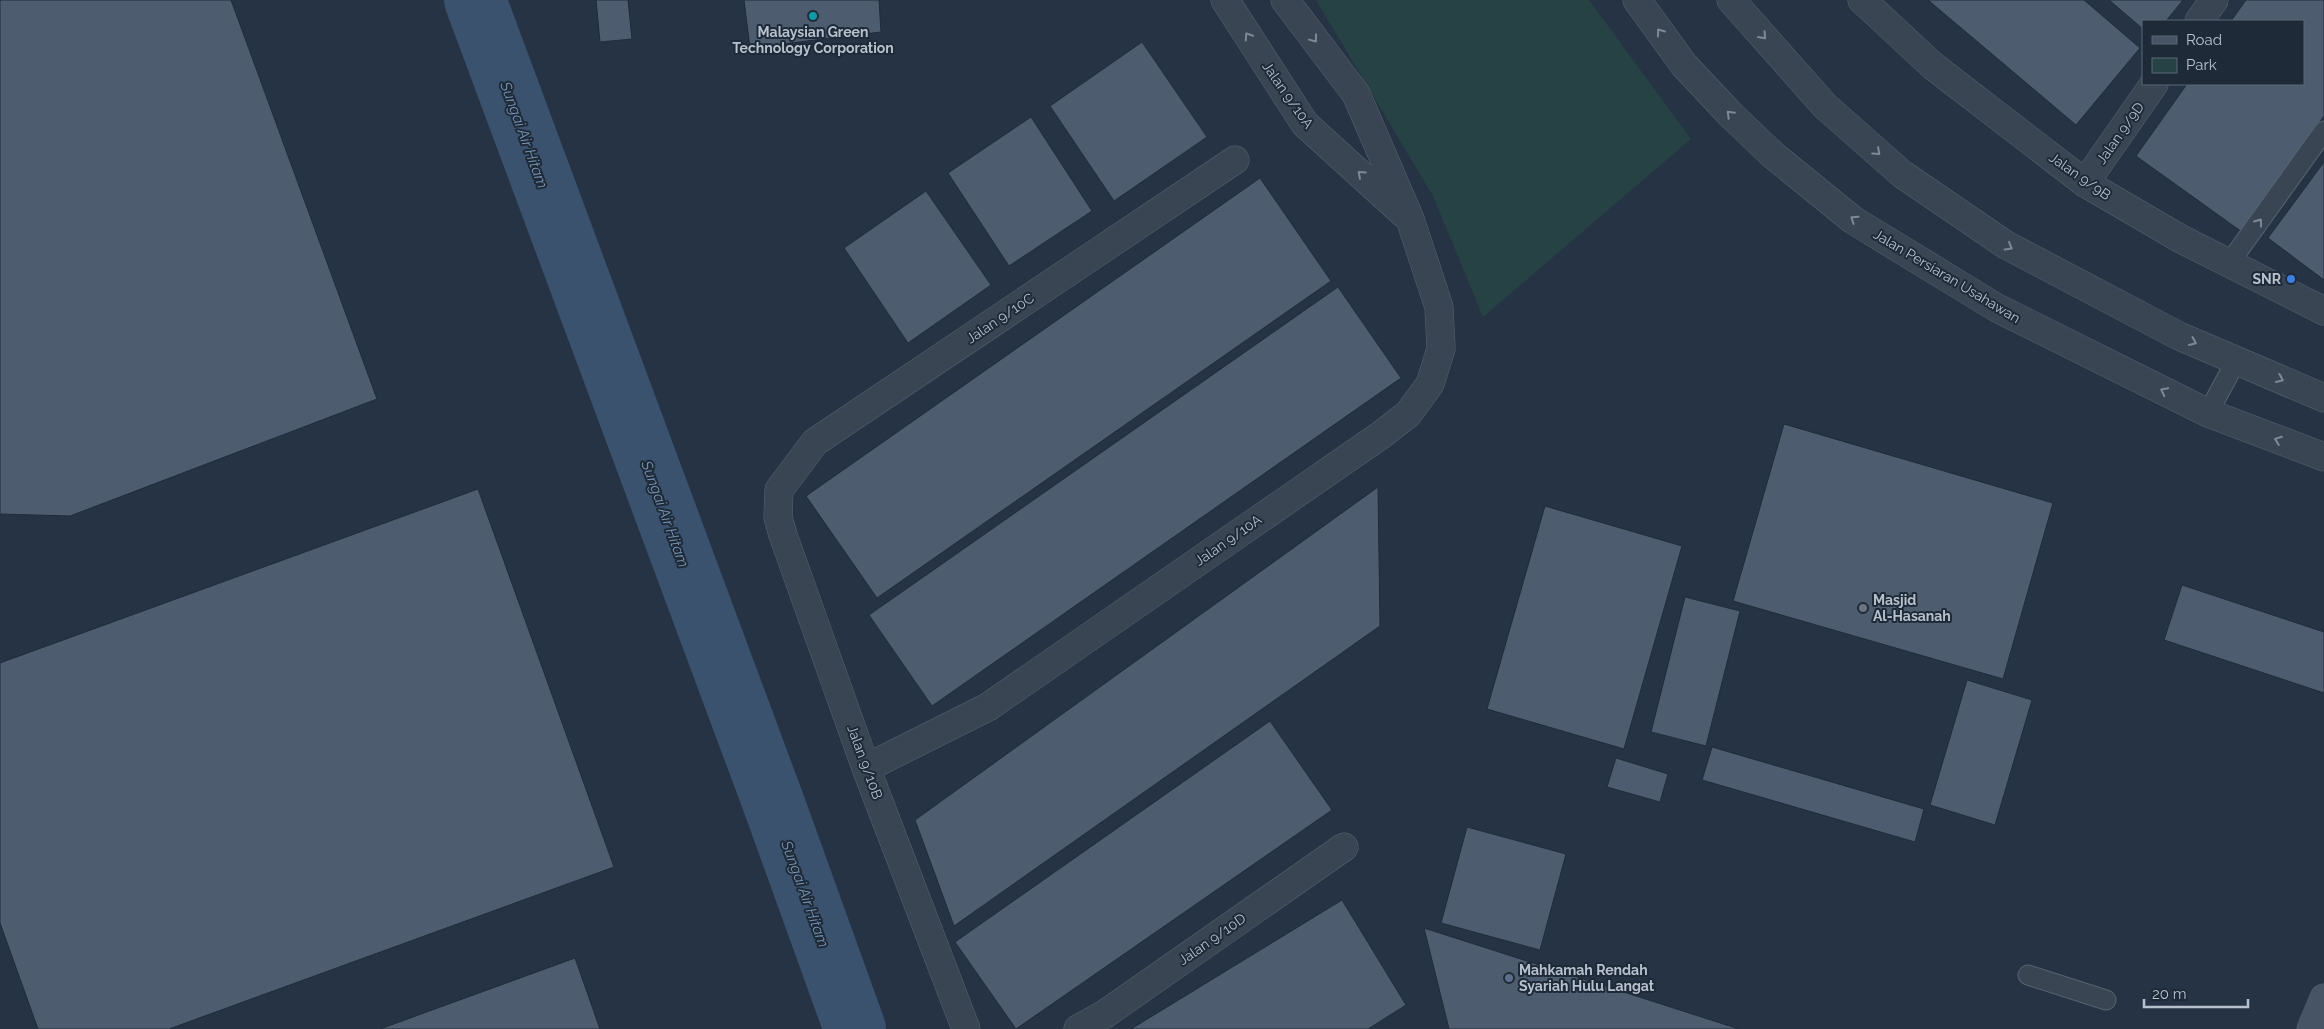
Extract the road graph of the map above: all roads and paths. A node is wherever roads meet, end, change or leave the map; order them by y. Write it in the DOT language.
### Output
graph roads {
  1 [pos="1225,0"];
  2 [pos="1285,0"];
  3 [pos="1637,0"];
  4 [pos="1731,0"];
  5 [pos="1862,0"];
  6 [pos="2214,0"];
  7 [pos="2199,20"];
  8 [pos="2153,85"];
  9 [pos="2324,131"];
  10 [pos="1235,160"];
  11 [pos="2085,183"];
  12 [pos="1410,219"];
  13 [pos="2230,262"];
  14 [pos="2324,311"];
  15 [pos="2236,361"];
  16 [pos="2324,398"];
  17 [pos="2208,413"];
  18 [pos="2324,457"];
  19 [pos="778,490"];
  20 [pos="866,768"];
  21 [pos="1344,847"];
  22 [pos="2028,975"];
  23 [pos="2324,998"];
  24 [pos="2106,1000"];
  25 [pos="966,1029"];
  26 [pos="1078,1029"];
  27 [pos="2311,1029"];
  12 -- 1 [label="street, Jalan 9/10A, one-way"];
  2 -- 12 [label="street, Jalan 9/10A, one-way"];
  17 -- 3 [label="street, Jalan Persiaran Usahawan, one-way"];
  4 -- 15 [label="street, one-way"];
  5 -- 11 [label="street, Jalan 9/9B"];
  6 -- 7 [label="street"];
  8 -- 11 [label="street, Jalan 9/9D"];
  13 -- 9 [label="lane, one-way"];
  10 -- 19 [label="street, Jalan 9/10C"];
  11 -- 13 [label="street, Jalan 9/9B"];
  12 -- 20 [label="street, Jalan 9/10A"];
  13 -- 14 [label="street, Jalan 9/9B"];
  15 -- 16 [label="street, one-way"];
  15 -- 17 [label="lane"];
  18 -- 17 [label="street, Jalan Persiaran Usahawan, one-way"];
  19 -- 20 [label="street, Jalan 9/10B"];
  20 -- 25 [label="street, Jalan 9/10B"];
  21 -- 26 [label="street, Jalan 9/10D"];
  22 -- 24 [label="lane"];
  23 -- 27 [label="main road"];
}
